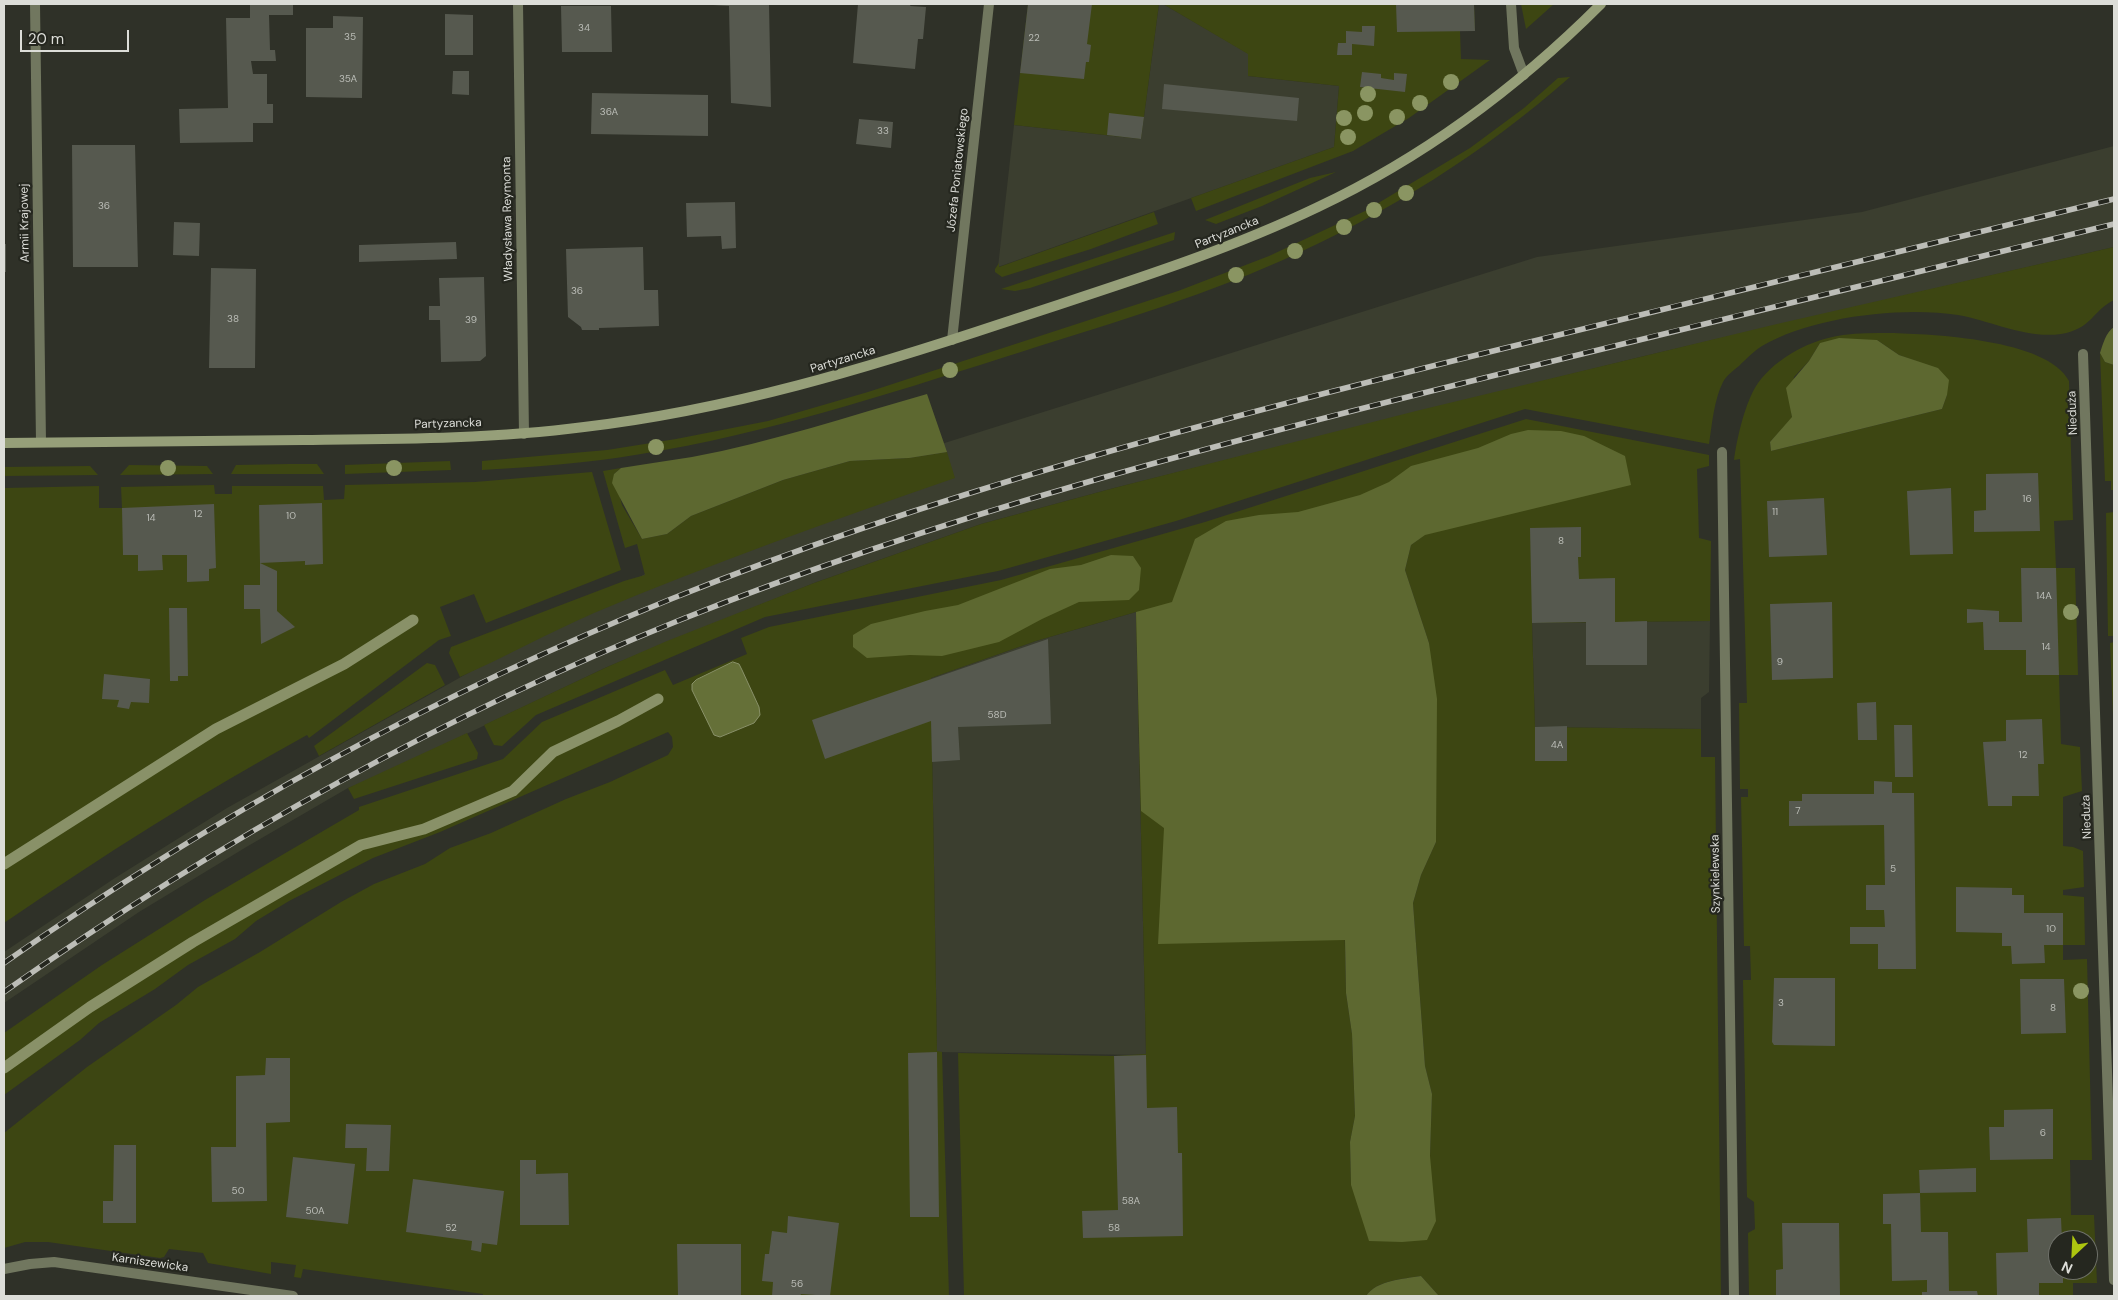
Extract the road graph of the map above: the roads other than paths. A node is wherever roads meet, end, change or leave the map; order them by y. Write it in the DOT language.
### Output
graph roads {
  1 [pos="35,4"];
  2 [pos="518,4"];
  3 [pos="989,4"];
  4 [pos="1511,4"];
  5 [pos="1601,4"];
  6 [pos="1524,75"];
  7 [pos="952,340"];
  8 [pos="2083,354"];
  9 [pos="524,434"];
  10 [pos="41,442"];
  11 [pos="4,443"];
  12 [pos="1722,452"];
  13 [pos="4,1268"];
  14 [pos="2114,1280"];
  15 [pos="293,1296"];
  16 [pos="1734,1296"];
  1 -- 10 [label="street, Armii Krajowej"];
  2 -- 9 [label="street, Władysława Reymonta"];
  3 -- 7 [label="street, Józefa Poniatowskiego"];
  4 -- 6 [label="street"];
  5 -- 6 [label="main road, Partyzancka"];
  6 -- 7 [label="main road, Partyzancka"];
  7 -- 9 [label="main road, Partyzancka"];
  8 -- 14 [label="street, Nieduża"];
  9 -- 10 [label="main road, Partyzancka"];
  10 -- 11 [label="main road, Partyzancka"];
  12 -- 16 [label="street, Szynkielewska"];
  13 -- 15 [label="street, Karniszewicka"];
}
